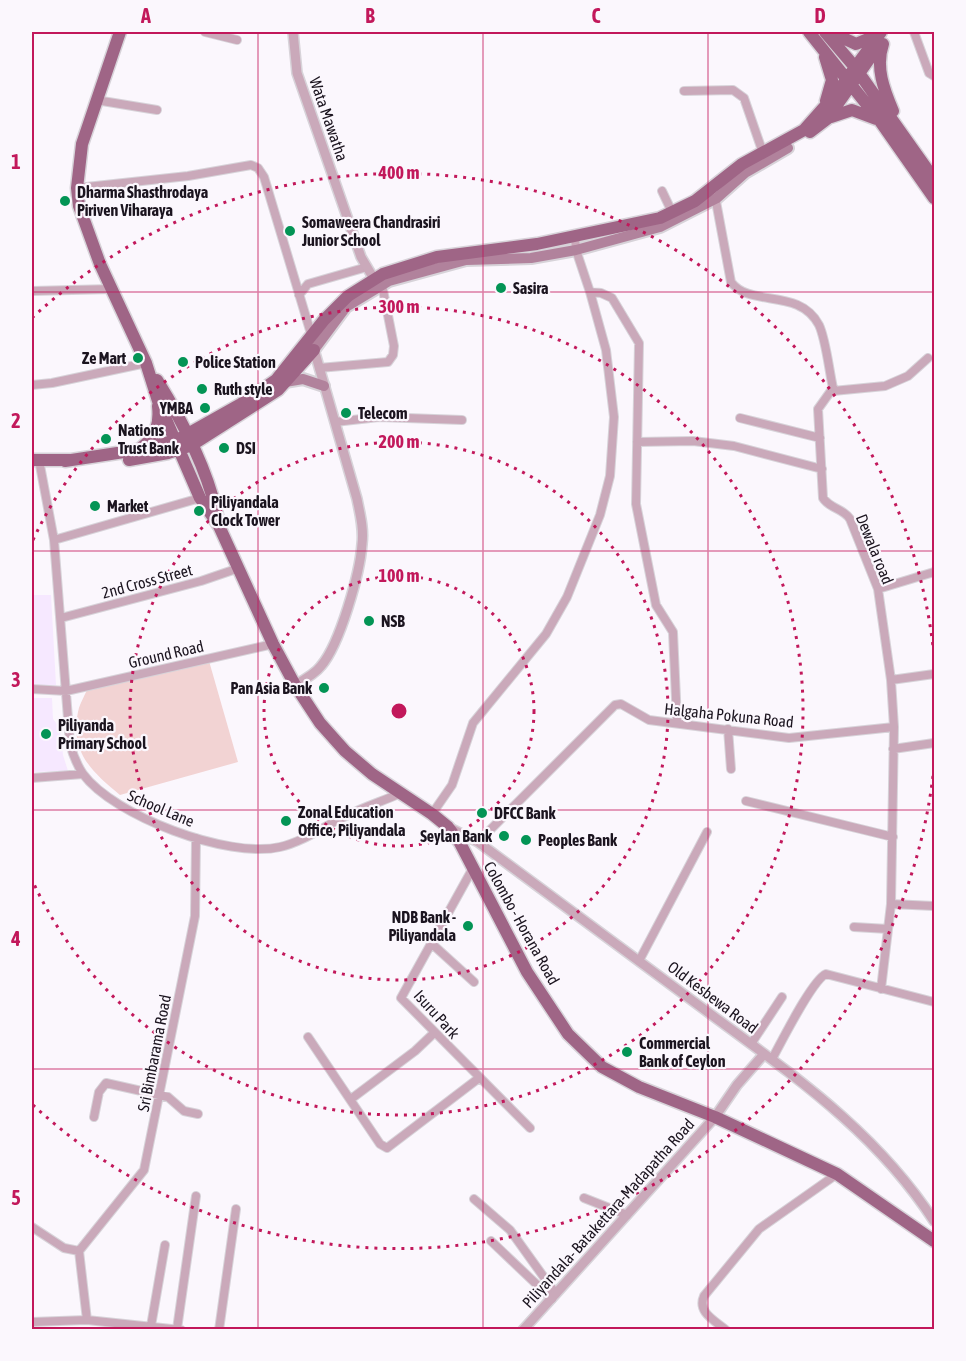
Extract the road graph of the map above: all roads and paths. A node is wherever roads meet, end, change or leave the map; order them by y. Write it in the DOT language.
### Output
graph roads {
  1 [pos="120,32"];
  2 [pos="206,32"];
  3 [pos="293,32"];
  4 [pos="809,32"];
  5 [pos="825,32"];
  6 [pos="830,32"];
  7 [pos="881,32"];
  8 [pos="887,32"];
  9 [pos="914,32"];
  10 [pos="237,40"];
  11 [pos="821,47"];
  12 [pos="857,70"];
  13 [pos="934,76"];
  14 [pos="849,82"];
  15 [pos="684,91"];
  16 [pos="96,100"];
  17 [pos="157,110"];
  18 [pos="822,118"];
  19 [pos="880,121"];
  20 [pos="901,131"];
  21 [pos="788,148"];
  22 [pos="763,153"];
  23 [pos="934,179"];
  24 [pos="77,188"];
  25 [pos="662,190"];
  26 [pos="714,194"];
  27 [pos="934,198"];
  28 [pos="672,212"];
  29 [pos="575,237"];
  30 [pos="576,250"];
  31 [pos="367,267"];
  32 [pos="378,282"];
  33 [pos="112,289"];
  34 [pos="32,291"];
  35 [pos="590,292"];
  36 [pos="299,295"];
  37 [pos="312,337"];
  38 [pos="314,350"];
  39 [pos="928,358"];
  40 [pos="147,367"];
  41 [pos="319,368"];
  42 [pos="285,382"];
  43 [pos="32,385"];
  44 [pos="324,386"];
  45 [pos="833,392"];
  46 [pos="158,401"];
  47 [pos="740,418"];
  48 [pos="462,420"];
  49 [pos="335,422"];
  50 [pos="820,438"];
  51 [pos="184,442"];
  52 [pos="637,442"];
  53 [pos="137,450"];
  54 [pos="35,460"];
  55 [pos="65,460"];
  56 [pos="822,469"];
  57 [pos="200,498"];
  58 [pos="219,526"];
  59 [pos="54,540"];
  60 [pos="239,568"];
  61 [pos="934,572"];
  62 [pos="878,589"];
  63 [pos="62,618"];
  64 [pos="273,644"];
  65 [pos="934,675"];
  66 [pos="891,680"];
  67 [pos="295,685"];
  68 [pos="32,689"];
  69 [pos="66,691"];
  70 [pos="677,722"];
  71 [pos="894,727"];
  72 [pos="728,729"];
  73 [pos="934,743"];
  74 [pos="893,748"];
  75 [pos="731,769"];
  76 [pos="83,774"];
  77 [pos="32,778"];
  78 [pos="401,793"];
  79 [pos="746,801"];
  80 [pos="432,814"];
  81 [pos="448,827"];
  82 [pos="707,832"];
  83 [pos="893,837"];
  84 [pos="195,838"];
  85 [pos="478,842"];
  86 [pos="473,868"];
  87 [pos="891,904"];
  88 [pos="934,906"];
  89 [pos="854,927"];
  90 [pos="888,929"];
  91 [pos="430,942"];
  92 [pos="639,961"];
  93 [pos="474,982"];
  94 [pos="881,989"];
  95 [pos="782,997"];
  96 [pos="934,1002"];
  97 [pos="434,1034"];
  98 [pos="308,1037"];
  99 [pos="751,1044"];
  100 [pos="768,1057"];
  101 [pos="479,1078"];
  102 [pos="159,1095"];
  103 [pos="351,1099"];
  104 [pos="198,1114"];
  105 [pos="94,1117"];
  106 [pos="715,1117"];
  107 [pos="530,1128"];
  108 [pos="837,1174"];
  109 [pos="196,1196"];
  110 [pos="474,1198"];
  111 [pos="584,1198"];
  112 [pos="236,1209"];
  113 [pos="627,1215"];
  114 [pos="934,1221"];
  115 [pos="32,1227"];
  116 [pos="491,1241"];
  117 [pos="934,1241"];
  118 [pos="165,1245"];
  119 [pos="79,1251"];
  120 [pos="554,1296"];
  121 [pos="87,1320"];
  122 [pos="32,1322"];
  123 [pos="151,1326"];
  124 [pos="179,1329"];
  125 [pos="219,1329"];
  126 [pos="524,1329"];
  127 [pos="726,1329"];
  1 -- 16 [label="main road"];
  2 -- 10 [label="street"];
  3 -- 31 [label="street, Wata Mawatha"];
  4 -- 11 [label="main road"];
  5 -- 12 [label="main road"];
  6 -- 7 [label="main road"];
  7 -- 12 [label="main road"];
  8 -- 12 [label="main road"];
  8 -- 20 [label="main road"];
  9 -- 13 [label="street"];
  11 -- 14 [label="main road"];
  11 -- 18 [label="main road"];
  12 -- 14 [label="main road"];
  12 -- 20 [label="main road"];
  14 -- 18 [label="main road"];
  14 -- 19 [label="main road"];
  15 -- 22 [label="street"];
  16 -- 17 [label="street"];
  16 -- 24 [label="main road"];
  18 -- 19 [label="main road"];
  18 -- 21 [label="main road"];
  18 -- 22 [label="main road"];
  19 -- 27 [label="main road"];
  20 -- 23 [label="main road"];
  21 -- 26 [label="main road"];
  22 -- 26 [label="main road"];
  24 -- 33 [label="main road"];
  24 -- 36 [label="street"];
  25 -- 28 [label="street"];
  26 -- 28 [label="main road"];
  26 -- 30 [label="main road"];
  26 -- 45 [label="street"];
  28 -- 29 [label="main road"];
  29 -- 30 [label="street"];
  29 -- 32 [label="main road"];
  30 -- 32 [label="main road"];
  30 -- 35 [label="street"];
  31 -- 32 [label="street, Wata Mawatha"];
  31 -- 36 [label="street"];
  32 -- 37 [label="main road"];
  32 -- 38 [label="main road"];
  32 -- 41 [label="street"];
  33 -- 34 [label="street"];
  33 -- 40 [label="main road"];
  35 -- 52 [label="street"];
  35 -- 80 [label="street"];
  36 -- 37 [label="street"];
  37 -- 38 [label="street"];
  37 -- 51 [label="main road"];
  38 -- 41 [label="street"];
  38 -- 42 [label="main road"];
  39 -- 45 [label="street"];
  40 -- 43 [label="street"];
  40 -- 46 [label="main road"];
  40 -- 51 [label="main road"];
  41 -- 44 [label="street"];
  42 -- 44 [label="main road"];
  42 -- 51 [label="main road"];
  44 -- 49 [label="street"];
  45 -- 50 [label="street, Dewala road"];
  46 -- 51 [label="main road"];
  46 -- 53 [label="main road"];
  47 -- 50 [label="street"];
  48 -- 49 [label="street"];
  49 -- 67 [label="street"];
  50 -- 56 [label="street, Dewala road"];
  51 -- 53 [label="main road"];
  51 -- 55 [label="main road"];
  51 -- 57 [label="main road"];
  51 -- 58 [label="main road"];
  52 -- 56 [label="street"];
  52 -- 70 [label="street"];
  53 -- 55 [label="main road"];
  54 -- 55 [label="main road"];
  54 -- 59 [label="street, School Lane"];
  56 -- 62 [label="street, Dewala road"];
  57 -- 58 [label="main road"];
  57 -- 59 [label="street"];
  58 -- 60 [label="main road, Colombo - Horana Road"];
  59 -- 63 [label="street, School Lane"];
  60 -- 63 [label="street, 2nd Cross Street"];
  60 -- 64 [label="main road, Colombo - Horana Road"];
  61 -- 62 [label="street"];
  62 -- 66 [label="street, Dewala road"];
  63 -- 69 [label="street, School Lane"];
  64 -- 67 [label="main road, Colombo - Horana Road"];
  64 -- 69 [label="street, Ground Road"];
  65 -- 66 [label="street"];
  66 -- 71 [label="street, Dewala road"];
  67 -- 78 [label="main road, Colombo - Horana Road"];
  68 -- 69 [label="street, Ground Road"];
  69 -- 76 [label="street, School Lane"];
  70 -- 72 [label="street, Halgaha Pokuna Road"];
  70 -- 85 [label="street, Halgaha Pokuna Road"];
  71 -- 72 [label="street, Halgaha Pokuna Road"];
  71 -- 74 [label="street, Dewala road"];
  72 -- 75 [label="street"];
  73 -- 74 [label="street"];
  74 -- 83 [label="street, Dewala road"];
  76 -- 77 [label="street"];
  76 -- 84 [label="street, School Lane"];
  78 -- 80 [label="main road, Colombo - Horana Road"];
  78 -- 84 [label="street, School Lane"];
  79 -- 83 [label="street"];
  80 -- 81 [label="main road, Colombo - Horana Road"];
  81 -- 85 [label="street, Old Kesbewa Road"];
  81 -- 86 [label="main road, Colombo - Horana Road"];
  82 -- 92 [label="street"];
  83 -- 87 [label="street, Dewala road"];
  84 -- 102 [label="street, Sri Bimbarama Road"];
  85 -- 92 [label="street, Old Kesbewa Road"];
  86 -- 91 [label="street, Isuru Park"];
  86 -- 106 [label="main road, Colombo - Horana Road"];
  87 -- 88 [label="street"];
  87 -- 90 [label="street, Dewala road"];
  89 -- 90 [label="street"];
  90 -- 94 [label="street, Dewala road"];
  91 -- 93 [label="street"];
  91 -- 97 [label="street, Isuru Park"];
  92 -- 99 [label="street, Old Kesbewa Road"];
  94 -- 96 [label="street"];
  94 -- 100 [label="street"];
  95 -- 99 [label="street"];
  97 -- 101 [label="street, Isuru Park"];
  97 -- 103 [label="street"];
  98 -- 103 [label="street"];
  99 -- 100 [label="street, Old Kesbewa Road"];
  100 -- 106 [label="street, Piliyandala- Batakettara-Madapatha Road"];
  100 -- 114 [label="street, Old Kesbewa Road"];
  101 -- 103 [label="street"];
  101 -- 107 [label="street, Isuru Park"];
  102 -- 104 [label="street"];
  102 -- 105 [label="street"];
  102 -- 119 [label="street, Sri Bimbarama Road"];
  106 -- 108 [label="main road, Colombo - Horana Road"];
  106 -- 113 [label="street, Piliyandala- Batakettara-Madapatha Road"];
  108 -- 117 [label="main road, Colombo - Horana Road"];
  108 -- 127 [label="street"];
  109 -- 124 [label="street"];
  110 -- 120 [label="street"];
  111 -- 113 [label="street"];
  112 -- 125 [label="street"];
  113 -- 120 [label="street, Piliyandala- Batakettara-Madapatha Road"];
  115 -- 119 [label="street"];
  116 -- 120 [label="street"];
  118 -- 123 [label="street"];
  119 -- 121 [label="street"];
  120 -- 126 [label="street, Piliyandala- Batakettara-Madapatha Road"];
  121 -- 122 [label="street"];
  121 -- 123 [label="street"];
  123 -- 124 [label="street"];
}
